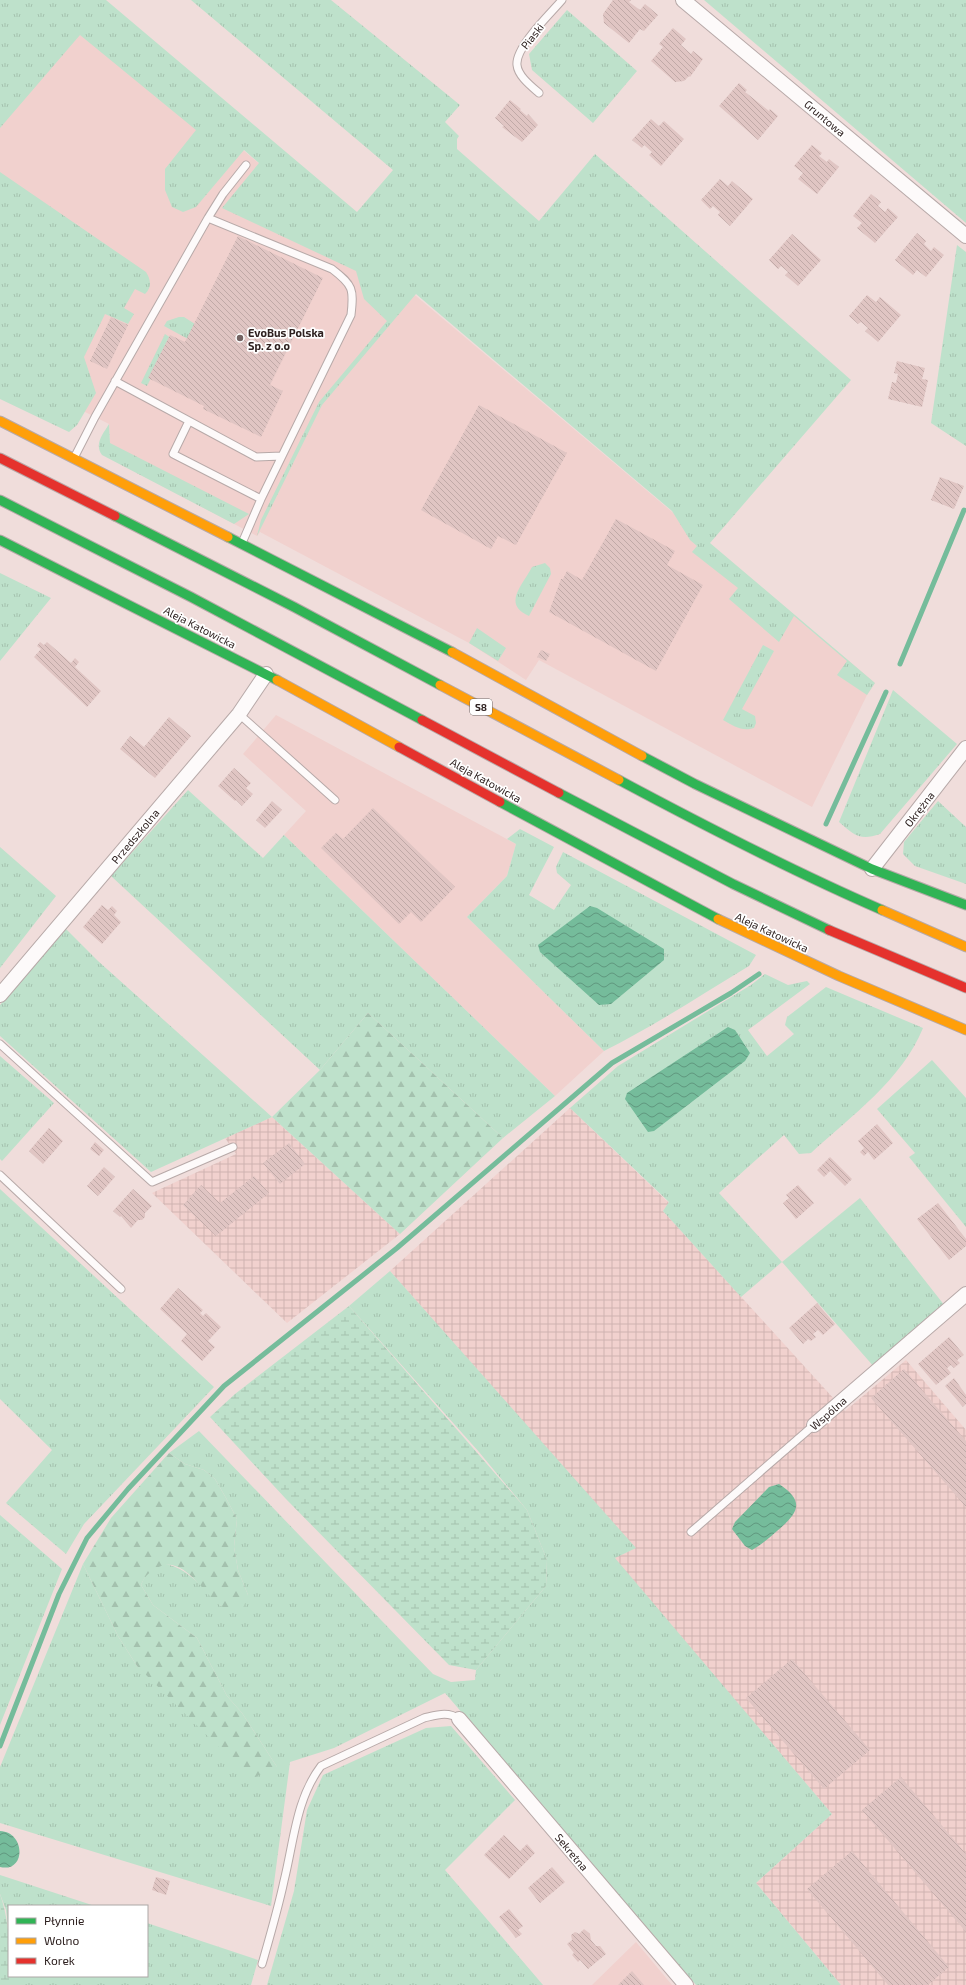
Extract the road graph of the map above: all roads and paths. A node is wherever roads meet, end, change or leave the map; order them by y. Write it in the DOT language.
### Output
graph roads {
  1 [pos="562,0"];
  2 [pos="683,0"];
  3 [pos="539,93"];
  4 [pos="246,166"];
  5 [pos="208,218"];
  6 [pos="966,236"];
  7 [pos="115,381"];
  8 [pos="0,420"];
  9 [pos="189,421"];
  10 [pos="282,456"];
  11 [pos="0,458"];
  12 [pos="74,458"];
  13 [pos="261,499"];
  14 [pos="0,500"];
  15 [pos="0,540"];
  16 [pos="242,543"];
  17 [pos="266,674"];
  18 [pos="239,714"];
  19 [pos="966,748"];
  20 [pos="335,800"];
  21 [pos="872,869"];
  22 [pos="966,905"];
  23 [pos="966,947"];
  24 [pos="966,988"];
  25 [pos="0,995"];
  26 [pos="966,1030"];
  27 [pos="0,1044"];
  28 [pos="233,1147"];
  29 [pos="0,1175"];
  30 [pos="121,1288"];
  31 [pos="966,1294"];
  32 [pos="814,1425"];
  33 [pos="691,1532"];
  34 [pos="459,1719"];
  35 [pos="262,1964"];
  36 [pos="686,1985"];
  1 -- 3 [label="lane, Piaski"];
  2 -- 6 [label="street, Gruntowa"];
  4 -- 5 [label="lane"];
  5 -- 7 [label="lane"];
  5 -- 10 [label="lane"];
  7 -- 9 [label="lane"];
  7 -- 12 [label="lane"];
  8 -- 12 [label="main road"];
  9 -- 10 [label="lane"];
  9 -- 13 [label="lane"];
  10 -- 13 [label="lane"];
  11 -- 23 [label="main road, S8"];
  12 -- 16 [label="main road"];
  13 -- 16 [label="lane"];
  14 -- 24 [label="main road"];
  15 -- 17 [label="main road, Aleja Katowicka"];
  16 -- 21 [label="main road"];
  17 -- 18 [label="street, Przedszkolna"];
  17 -- 26 [label="main road, Aleja Katowicka"];
  18 -- 20 [label="lane"];
  18 -- 25 [label="street, Przedszkolna"];
  19 -- 21 [label="street, Okrężna"];
  21 -- 22 [label="main road"];
  27 -- 28 [label="lane"];
  29 -- 30 [label="lane"];
  31 -- 32 [label="street, Wspólna"];
  32 -- 33 [label="lane, Wspólna"];
  34 -- 35 [label="lane"];
  34 -- 36 [label="street, Sekretna"];
}
